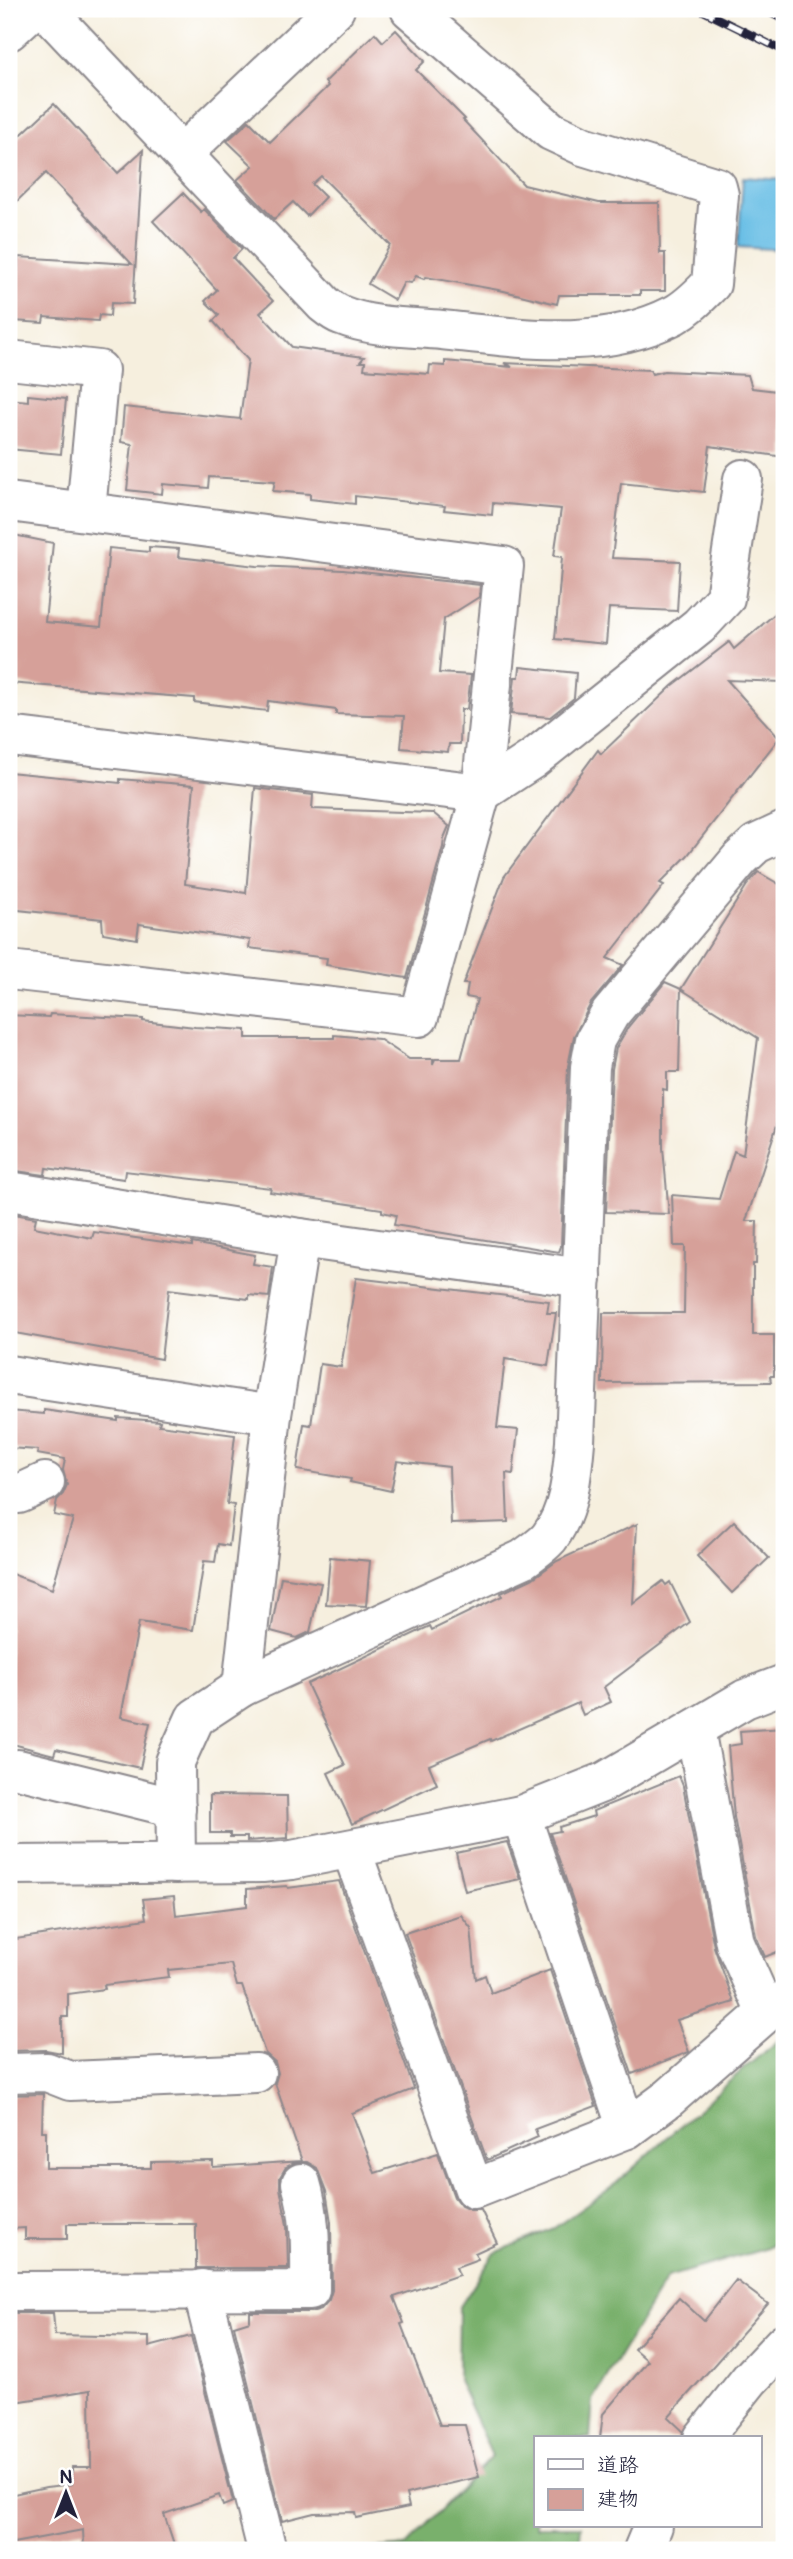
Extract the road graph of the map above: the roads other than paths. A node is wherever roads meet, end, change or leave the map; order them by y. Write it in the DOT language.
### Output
graph roads {
  1 [pos="33,9"];
  2 [pos="45,9"];
  3 [pos="335,9"];
  4 [pos="410,9"];
  5 [pos="9,31"];
  6 [pos="182,154"];
  7 [pos="9,360"];
  8 [pos="743,479"];
  9 [pos="9,502"];
  10 [pos="86,511"];
  11 [pos="9,736"];
  12 [pos="481,793"];
  13 [pos="784,831"];
  14 [pos="9,970"];
  15 [pos="9,1191"];
  16 [pos="300,1238"];
  17 [pos="582,1278"];
  18 [pos="9,1375"];
  19 [pos="272,1415"];
  20 [pos="45,1482"];
  21 [pos="9,1491"];
  22 [pos="784,1684"];
  23 [pos="242,1687"];
  24 [pos="695,1729"];
  25 [pos="18,1769"];
  26 [pos="176,1808"];
  27 [pos="521,1815"];
  28 [pos="351,1849"];
  29 [pos="176,1864"];
  30 [pos="9,1865"];
  31 [pos="775,2006"];
  32 [pos="9,2073"];
  33 [pos="256,2073"];
  34 [pos="627,2129"];
  35 [pos="301,2183"];
  36 [pos="202,2289"];
  37 [pos="9,2291"];
  38 [pos="784,2343"];
  39 [pos="705,2436"];
  40 [pos="652,2528"];
  41 [pos="267,2550"];
  42 [pos="643,2550"];
  1 -- 5 [label="main road"];
  2 -- 6 [label="main road"];
  3 -- 6 [label="main road"];
  4 -- 6 [label="main road"];
  7 -- 10 [label="main road"];
  8 -- 12 [label="main road"];
  9 -- 10 [label="main road"];
  10 -- 12 [label="main road"];
  11 -- 12 [label="main road"];
  12 -- 14 [label="main road"];
  13 -- 17 [label="main road"];
  15 -- 16 [label="main road"];
  16 -- 17 [label="main road"];
  16 -- 19 [label="main road"];
  17 -- 23 [label="main road"];
  18 -- 19 [label="main road"];
  19 -- 23 [label="main road"];
  20 -- 21 [label="main road"];
  22 -- 24 [label="main road"];
  23 -- 26 [label="main road"];
  24 -- 27 [label="main road"];
  24 -- 31 [label="main road"];
  25 -- 26 [label="main road"];
  26 -- 29 [label="main road"];
  27 -- 28 [label="main road"];
  27 -- 34 [label="main road"];
  28 -- 29 [label="main road"];
  28 -- 34 [label="main road"];
  29 -- 30 [label="main road"];
  31 -- 34 [label="main road"];
  32 -- 33 [label="main road"];
  35 -- 36 [label="main road"];
  36 -- 37 [label="main road"];
  36 -- 41 [label="main road"];
  38 -- 39 [label="main road"];
  40 -- 42 [label="main road"];
}
